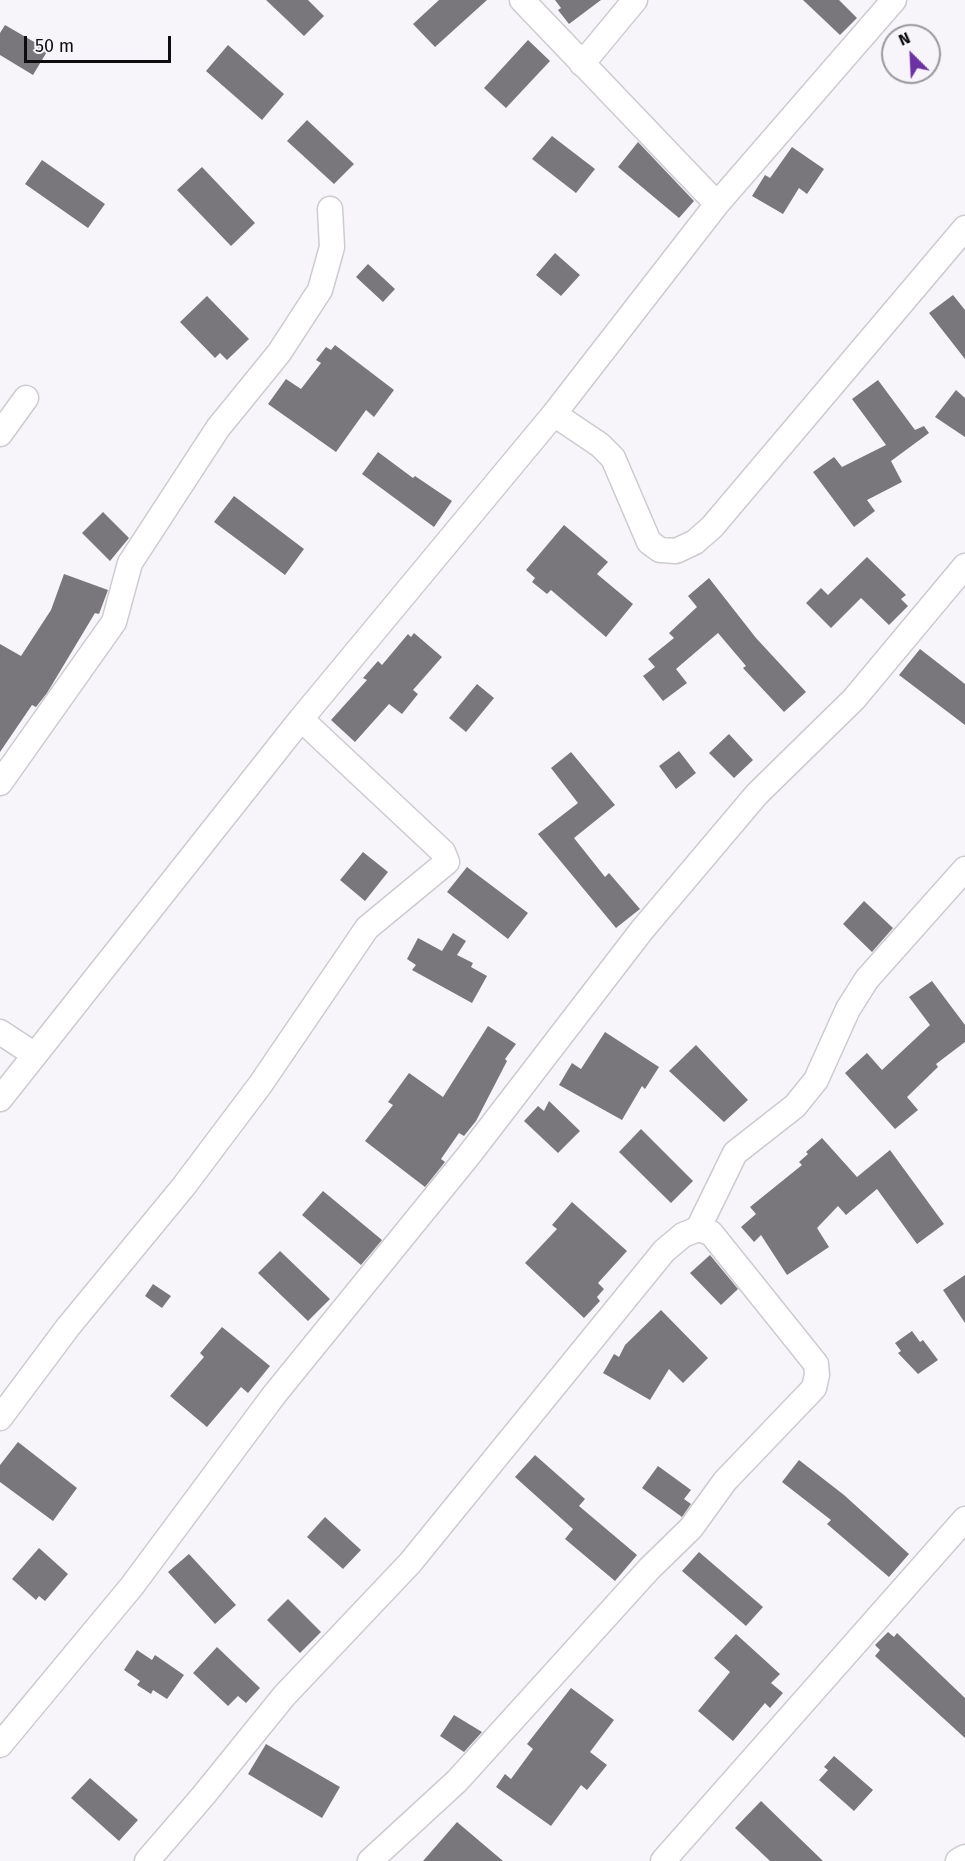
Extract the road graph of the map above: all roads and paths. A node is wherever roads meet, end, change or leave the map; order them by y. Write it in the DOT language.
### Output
graph roads {
  1 [pos="522,0"];
  2 [pos="635,0"];
  3 [pos="894,0"];
  4 [pos="582,63"];
  5 [pos="717,204"];
  6 [pos="330,209"];
  7 [pos="965,228"];
  8 [pos="26,398"];
  9 [pos="554,414"];
  10 [pos="0,434"];
  11 [pos="965,566"];
  12 [pos="301,719"];
  13 [pos="0,783"];
  14 [pos="965,869"];
  15 [pos="0,1032"];
  16 [pos="35,1055"];
  17 [pos="0,1099"];
  18 [pos="698,1229"];
  19 [pos="0,1418"];
  20 [pos="965,1519"];
  21 [pos="0,1745"];
  22 [pos="965,1857"];
  23 [pos="147,1861"];
  24 [pos="370,1861"];
  25 [pos="663,1861"];
  26 [pos="958,1861"];
  1 -- 4 [label="street"];
  2 -- 4 [label="street"];
  3 -- 5 [label="street"];
  4 -- 5 [label="street"];
  5 -- 9 [label="street"];
  6 -- 13 [label="street"];
  7 -- 9 [label="street"];
  8 -- 10 [label="street"];
  9 -- 12 [label="street"];
  11 -- 21 [label="street"];
  12 -- 16 [label="street"];
  12 -- 19 [label="street"];
  14 -- 18 [label="street"];
  15 -- 16 [label="street"];
  16 -- 17 [label="street"];
  18 -- 23 [label="street"];
  18 -- 24 [label="street"];
  20 -- 25 [label="street"];
  22 -- 26 [label="street"];
}
